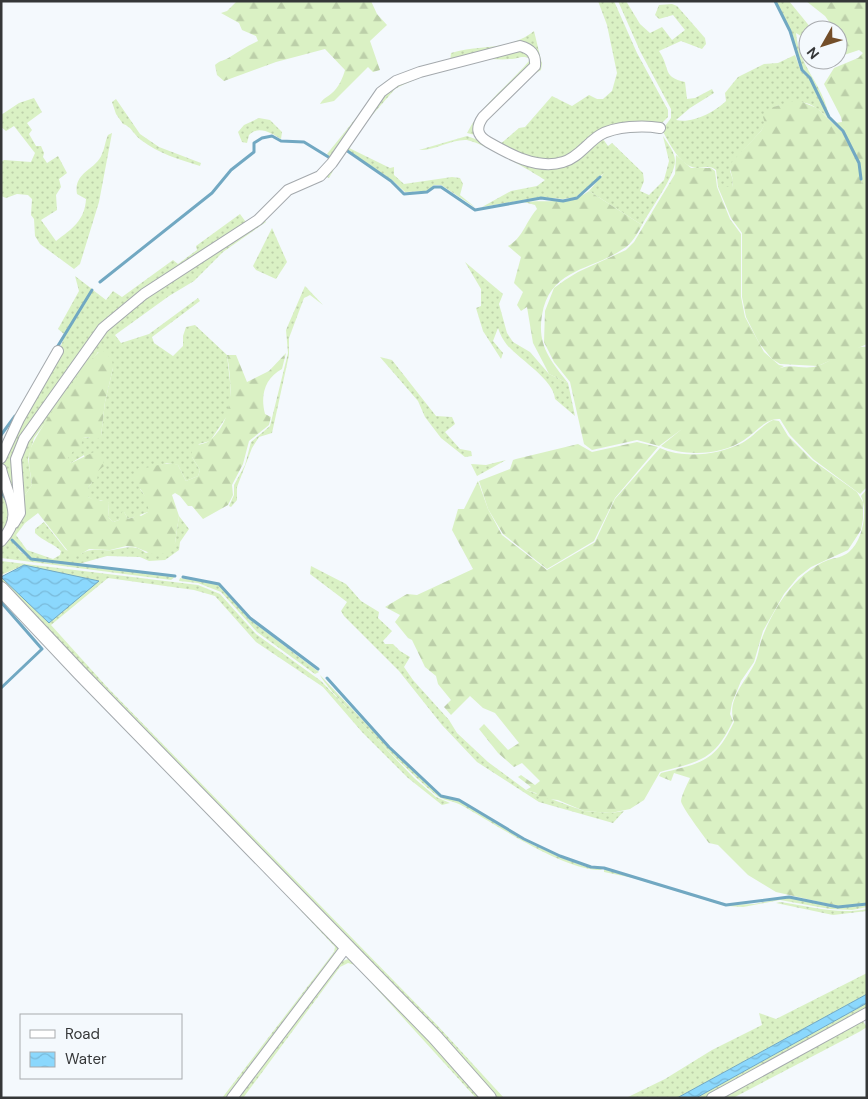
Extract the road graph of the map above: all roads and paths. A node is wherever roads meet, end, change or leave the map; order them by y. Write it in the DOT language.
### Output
graph roads {
  1 [pos="660,128"];
  2 [pos="58,351"];
  3 [pos="1,458"];
  4 [pos="1,469"];
  5 [pos="14,523"];
  6 [pos="1,541"];
  7 [pos="1,589"];
  8 [pos="347,946"];
  9 [pos="867,1013"];
  10 [pos="232,1098"];
  11 [pos="489,1098"];
  12 [pos="712,1098"];
  1 -- 5 [label="street"];
  2 -- 3 [label="street"];
  4 -- 5 [label="street"];
  5 -- 6 [label="street"];
  7 -- 8 [label="street"];
  8 -- 10 [label="street"];
  8 -- 11 [label="street"];
  9 -- 12 [label="street"];
}
